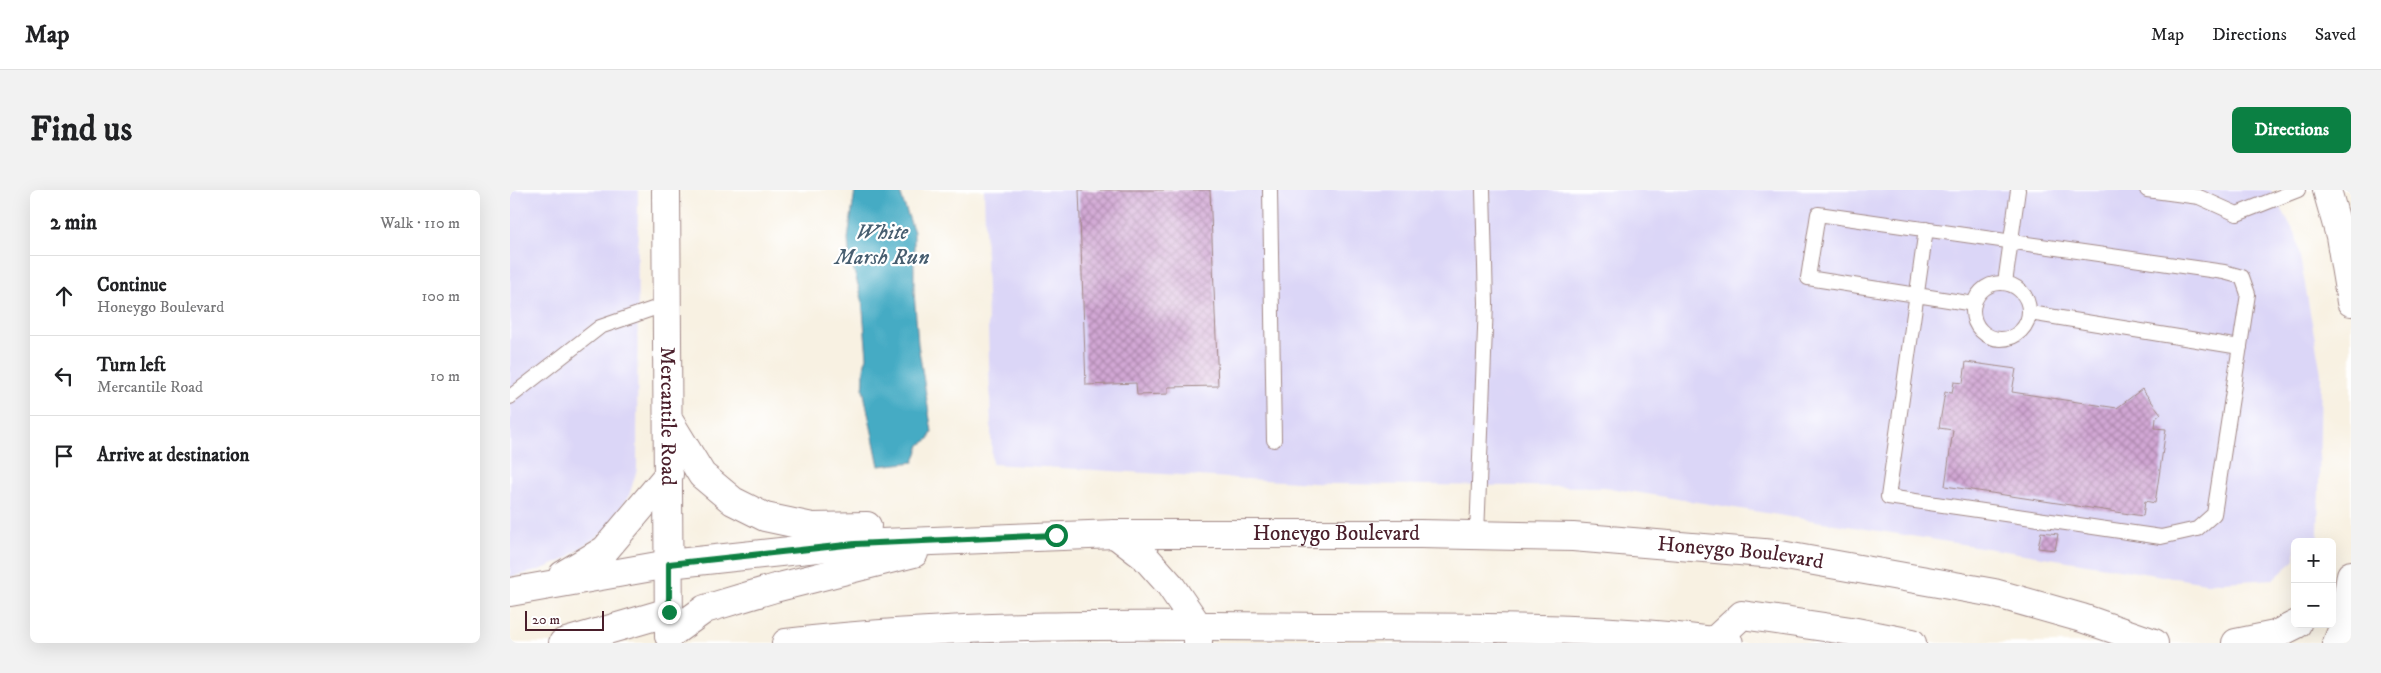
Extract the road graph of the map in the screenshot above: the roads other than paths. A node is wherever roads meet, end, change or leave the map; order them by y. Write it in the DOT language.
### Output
graph roads {
  1 [pos="666,190"];
  2 [pos="1270,190"];
  3 [pos="1483,190"];
  4 [pos="2018,190"];
  5 [pos="2147,190"];
  6 [pos="2298,190"];
  7 [pos="2327,190"];
  8 [pos="2204,194"];
  9 [pos="1926,229"];
  10 [pos="2010,241"];
  11 [pos="2005,283"];
  12 [pos="1916,295"];
  13 [pos="2351,302"];
  14 [pos="667,304"];
  15 [pos="1974,304"];
  16 [pos="2030,313"];
  17 [pos="2240,347"];
  18 [pos="510,397"];
  19 [pos="669,421"];
  20 [pos="1274,440"];
  21 [pos="669,474"];
  22 [pos="1115,534"];
  23 [pos="1056,535"];
  24 [pos="1477,535"];
  25 [pos="974,539"];
  26 [pos="2351,552"];
  27 [pos="669,564"];
  28 [pos="2351,574"];
  29 [pos="2336,576"];
  30 [pos="542,586"];
  31 [pos="510,592"];
  32 [pos="1295,626"];
  33 [pos="2291,627"];
  34 [pos="669,630"];
  35 [pos="1198,634"];
  36 [pos="1718,642"];
  37 [pos="563,643"];
  38 [pos="786,643"];
  39 [pos="1272,643"];
  40 [pos="1912,643"];
  41 [pos="2154,643"];
  42 [pos="2236,643"];
  43 [pos="2337,643"];
  1 -- 14 [label="main road, Mercantile Road"];
  2 -- 20 [label="lane"];
  3 -- 24 [label="lane"];
  4 -- 10 [label="lane"];
  5 -- 8 [label="lane"];
  6 -- 8 [label="lane"];
  7 -- 13 [label="main road"];
  9 -- 10 [label="lane"];
  9 -- 12 [label="lane"];
  9 -- 12 [label="lane"];
  10 -- 11 [label="lane"];
  10 -- 17 [label="lane"];
  11 -- 15 [label="lane"];
  11 -- 16 [label="lane"];
  12 -- 15 [label="lane"];
  12 -- 17 [label="lane"];
  14 -- 18 [label="lane"];
  14 -- 19 [label="main road, Mercantile Road"];
  15 -- 16 [label="lane"];
  16 -- 17 [label="lane"];
  19 -- 21 [label="main road, Mercantile Road"];
  19 -- 23 [label="main road"];
  21 -- 27 [label="main road, Mercantile Road"];
  21 -- 30 [label="main road"];
  22 -- 23 [label="main road, Honeygo Boulevard"];
  22 -- 24 [label="main road, Honeygo Boulevard"];
  22 -- 35 [label="main road"];
  23 -- 25 [label="main road, Honeygo Boulevard"];
  24 -- 41 [label="main road, Honeygo Boulevard"];
  25 -- 27 [label="main road, Honeygo Boulevard"];
  25 -- 34 [label="main road"];
  26 -- 29 [label="main road"];
  27 -- 30 [label="main road, Honeygo Boulevard"];
  27 -- 34 [label="main road, Mercantile Road"];
  28 -- 43 [label="main road"];
  30 -- 31 [label="main road, Honeygo Boulevard"];
  32 -- 35 [label="main road"];
  32 -- 36 [label="main road"];
  32 -- 39 [label="main road"];
  33 -- 42 [label="main road"];
  34 -- 37 [label="main road"];
  35 -- 38 [label="main road"];
  36 -- 40 [label="main road"];
}
